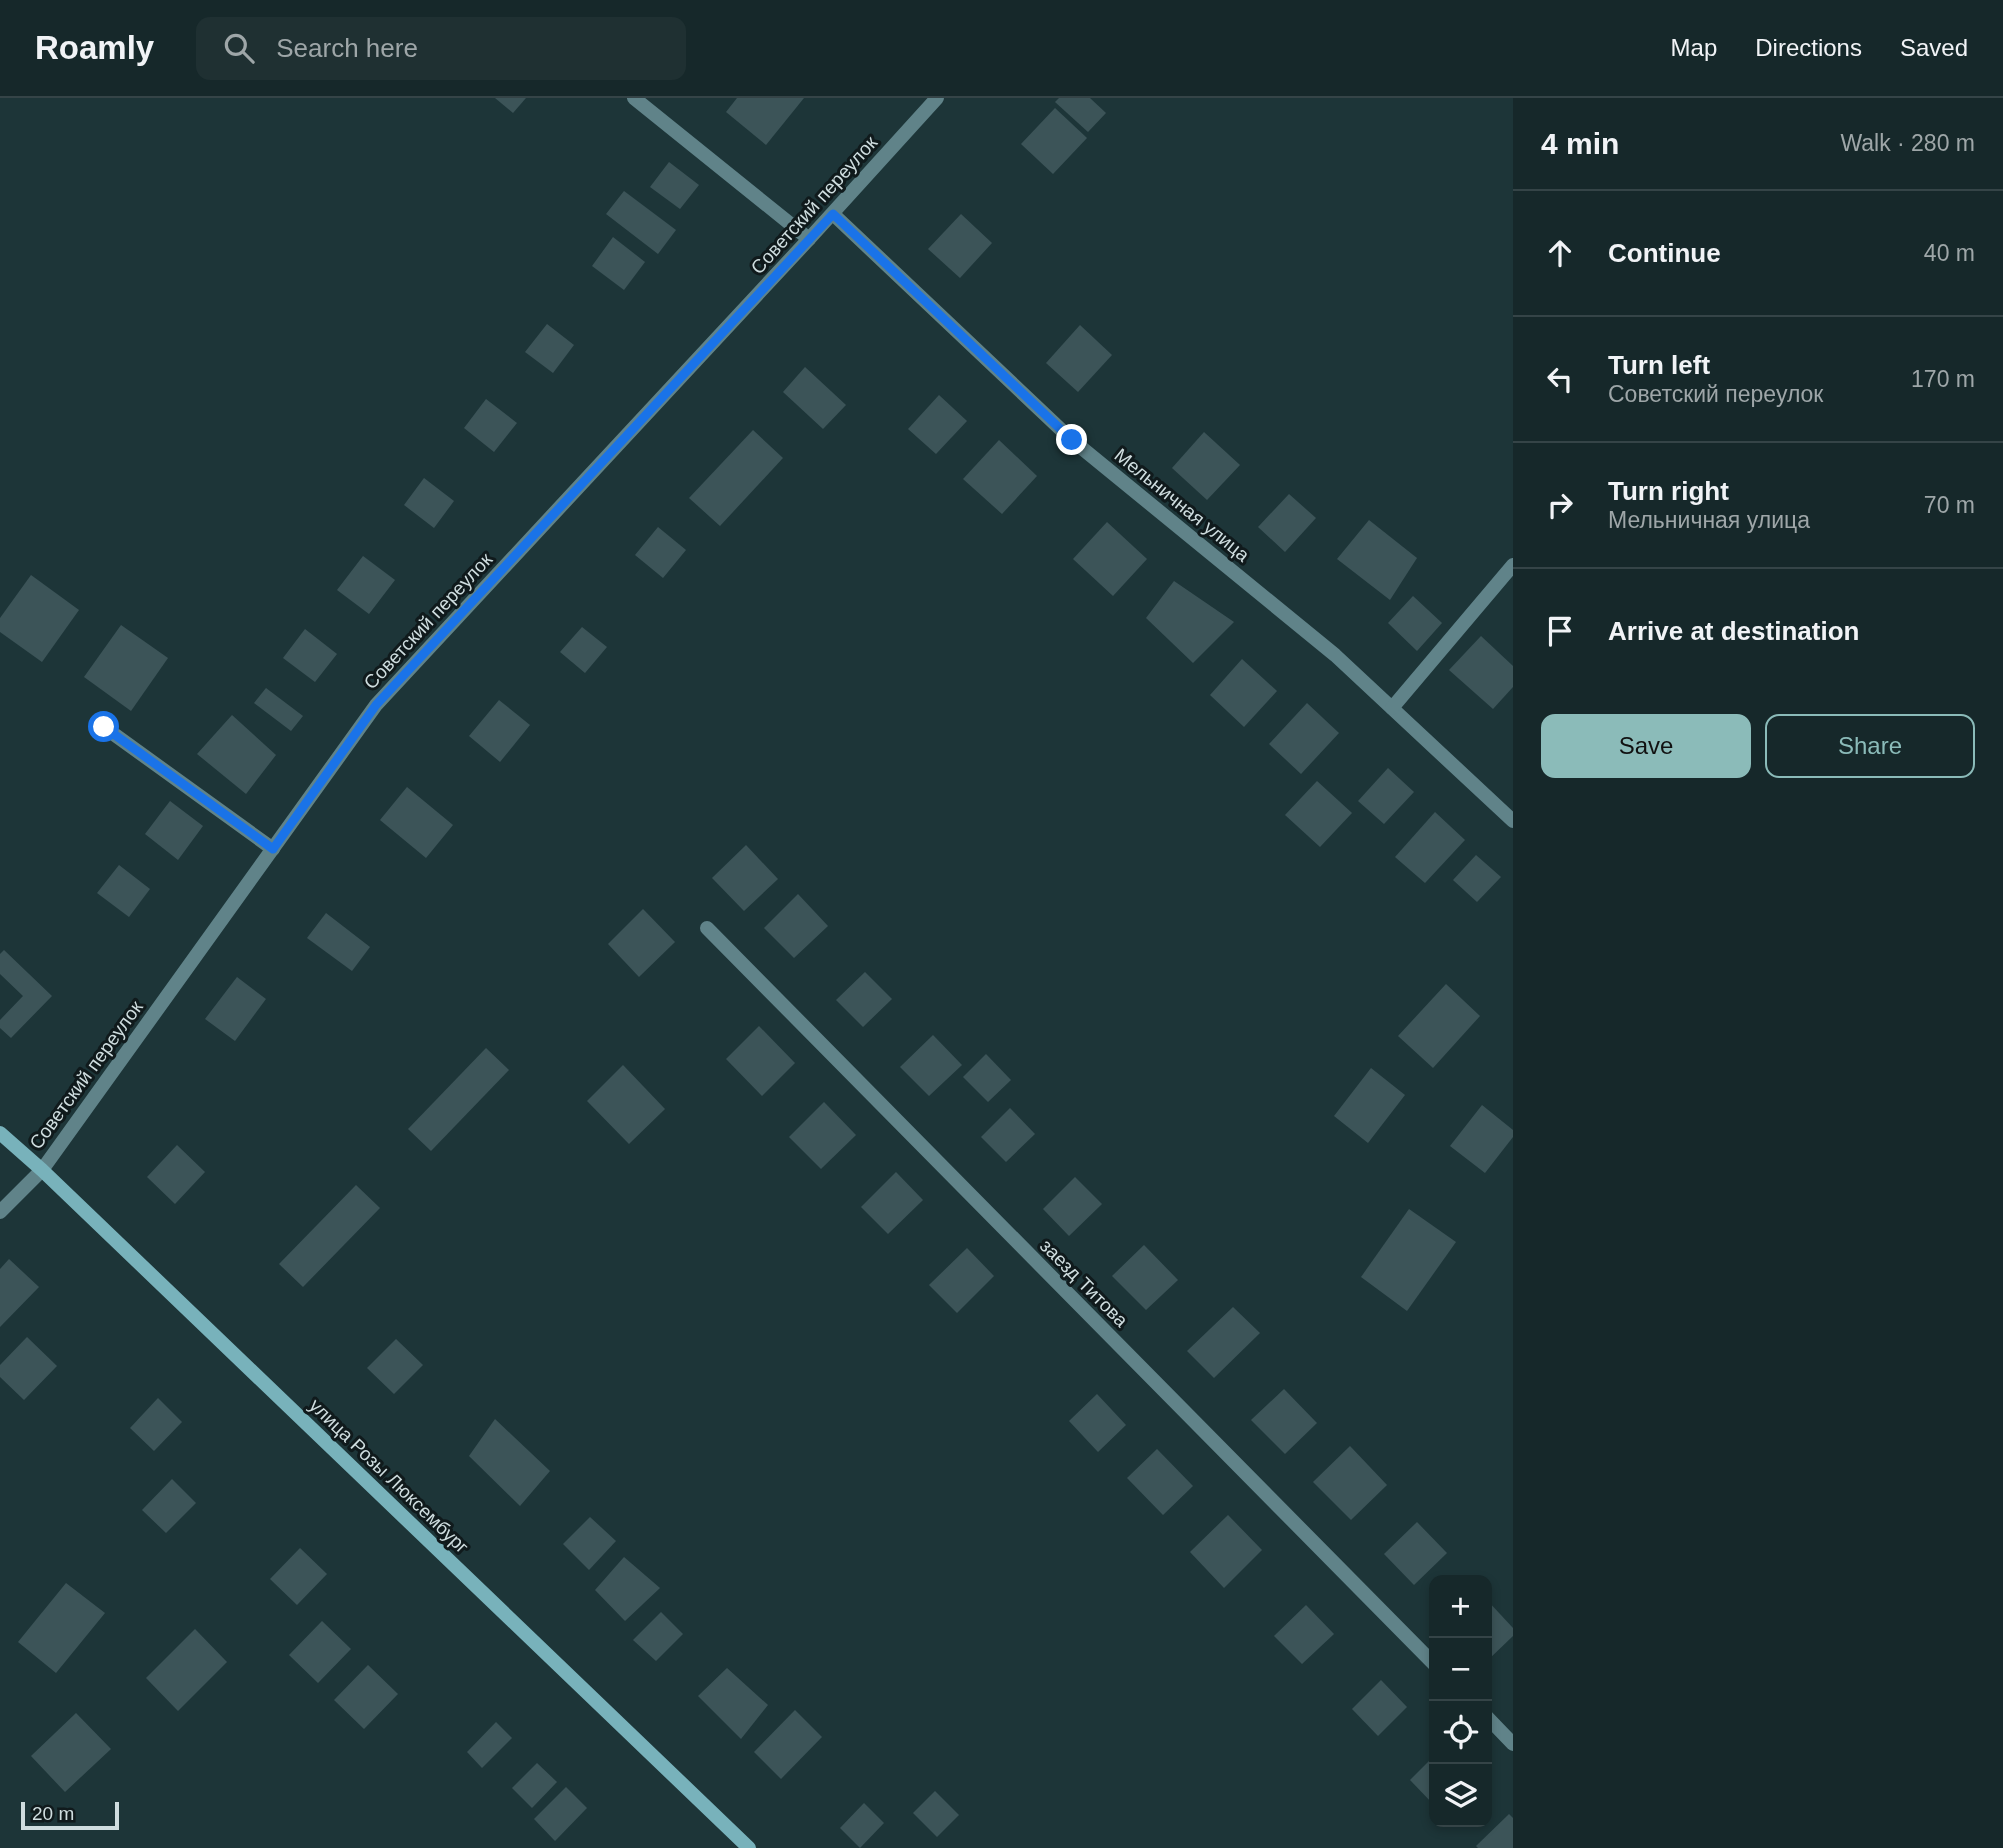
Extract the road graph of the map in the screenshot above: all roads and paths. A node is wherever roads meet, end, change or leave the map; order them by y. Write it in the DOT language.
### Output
graph roads {
  1 [pos="634,98"];
  2 [pos="937,98"];
  3 [pos="833,214"];
  4 [pos="809,239"];
  5 [pos="1513,565"];
  6 [pos="1392,708"];
  7 [pos="104,727"];
  8 [pos="1513,821"];
  9 [pos="273,849"];
  10 [pos="707,928"];
  11 [pos="0,1133"];
  12 [pos="42,1170"];
  13 [pos="0,1212"];
  14 [pos="1429,1659"];
  15 [pos="1492,1722"];
  16 [pos="1513,1744"];
  17 [pos="749,1848"];
  1 -- 4 [label="street"];
  2 -- 3 [label="street, Советский переулок"];
  3 -- 4 [label="street, Советский переулок"];
  3 -- 6 [label="street, Мельничная улица"];
  4 -- 9 [label="street, Советский переулок"];
  5 -- 6 [label="street"];
  6 -- 8 [label="street, Мельничная улица"];
  7 -- 9 [label="street"];
  9 -- 12 [label="street, Советский переулок"];
  10 -- 14 [label="street, заезд Титова"];
  11 -- 12 [label="main road, улица Розы Люксембург"];
  12 -- 13 [label="street, Советский переулок"];
  12 -- 17 [label="main road, улица Розы Люксембург"];
  15 -- 16 [label="street"];
}
